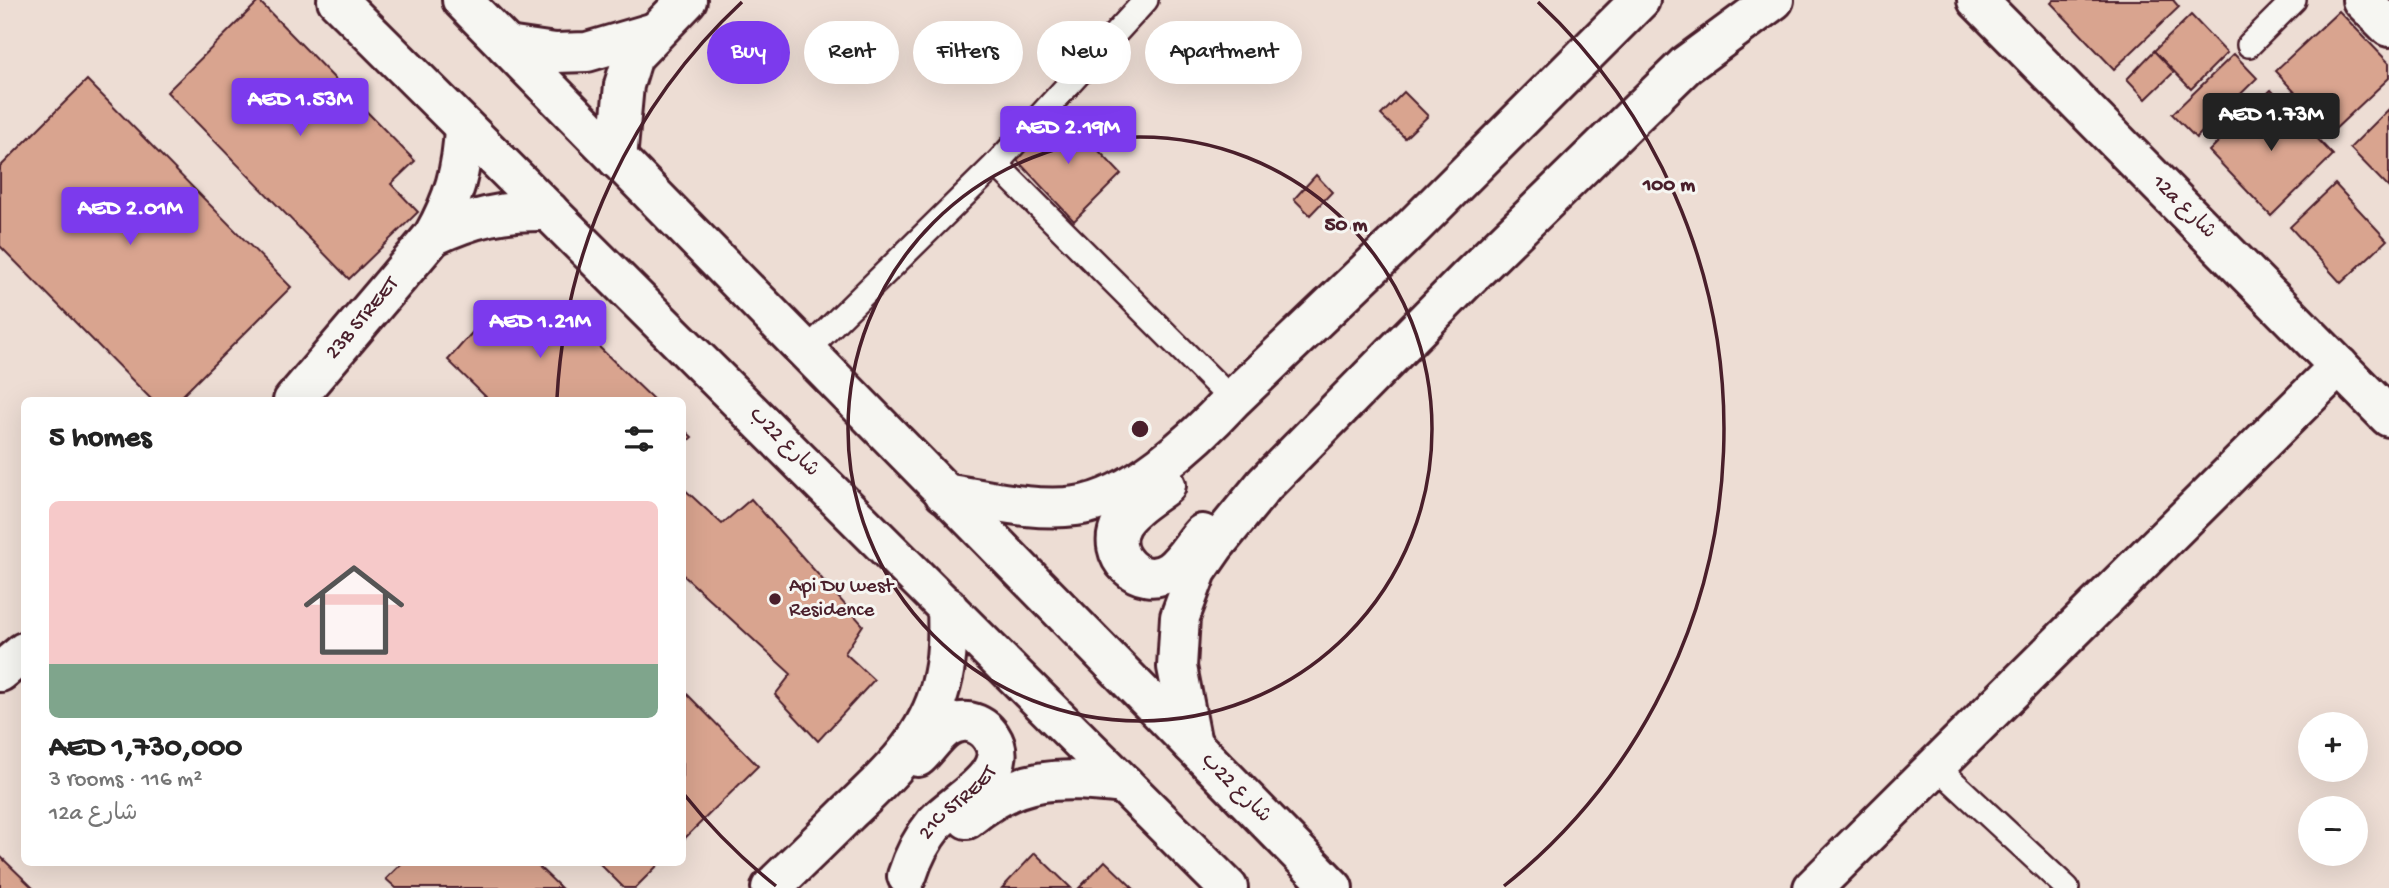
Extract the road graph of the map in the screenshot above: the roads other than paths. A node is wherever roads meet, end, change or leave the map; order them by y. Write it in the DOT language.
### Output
graph roads {
  1 [pos="337,0"];
  2 [pos="462,0"];
  3 [pos="687,0"];
  4 [pos="1146,0"];
  5 [pos="1737,0"];
  6 [pos="1774,0"];
  7 [pos="1977,0"];
  8 [pos="2294,0"];
  9 [pos="2362,0"];
  10 [pos="1640,3"];
  11 [pos="2389,27"];
  12 [pos="655,32"];
  13 [pos="2249,45"];
  14 [pos="507,47"];
  15 [pos="1686,65"];
  16 [pos="464,128"];
  17 [pos="617,159"];
  18 [pos="996,164"];
  19 [pos="549,211"];
  20 [pos="433,236"];
  21 [pos="806,351"];
  22 [pos="2339,366"];
  23 [pos="296,397"];
  24 [pos="1233,400"];
  25 [pos="2389,417"];
  26 [pos="1205,429"];
  27 [pos="1265,484"];
  28 [pos="944,493"];
  29 [pos="947,606"];
  30 [pos="21,654"];
  31 [pos="0,672"];
  32 [pos="1192,744"];
  33 [pos="1936,766"];
  34 [pos="884,779"];
  35 [pos="1124,784"];
  36 [pos="900,882"];
  37 [pos="771,888"];
  38 [pos="1228,888"];
  39 [pos="1333,888"];
  40 [pos="1813,888"];
  41 [pos="2067,888"];
  1 -- 16 [label="street, شارع 22ب"];
  2 -- 14 [label="street, شارع 22ب"];
  3 -- 12 [label="street"];
  4 -- 18 [label="lane"];
  5 -- 15 [label="street"];
  6 -- 15 [label="street"];
  7 -- 22 [label="street, 12a شارع"];
  8 -- 13 [label="lane"];
  9 -- 11 [label="street"];
  10 -- 24 [label="street"];
  12 -- 14 [label="street"];
  12 -- 17 [label="street"];
  14 -- 17 [label="street, شارع 22ب"];
  15 -- 27 [label="street"];
  16 -- 19 [label="street, شارع 22ب"];
  16 -- 20 [label="street, 23B STREET"];
  17 -- 21 [label="street, شارع 22ب"];
  18 -- 21 [label="lane"];
  18 -- 24 [label="lane"];
  19 -- 20 [label="street, 23B STREET"];
  19 -- 29 [label="street, شارع 22ب"];
  20 -- 23 [label="street, 23B STREET"];
  21 -- 28 [label="street, شارع 22ب"];
  22 -- 25 [label="street, 12a شارع"];
  22 -- 33 [label="street"];
  24 -- 26 [label="street"];
  26 -- 27 [label="street"];
  26 -- 28 [label="street"];
  27 -- 32 [label="street"];
  28 -- 32 [label="street, شارع 22ب"];
  29 -- 34 [label="street, 21C STREET"];
  29 -- 35 [label="street, شارع 22ب"];
  30 -- 31 [label="street"];
  32 -- 39 [label="street, شارع 22ب"];
  33 -- 40 [label="street"];
  33 -- 41 [label="lane"];
  34 -- 36 [label="street, 21C STREET"];
  34 -- 37 [label="street, 21C STREET"];
  35 -- 36 [label="street, 21C STREET"];
  35 -- 38 [label="street, شارع 22ب"];
}
